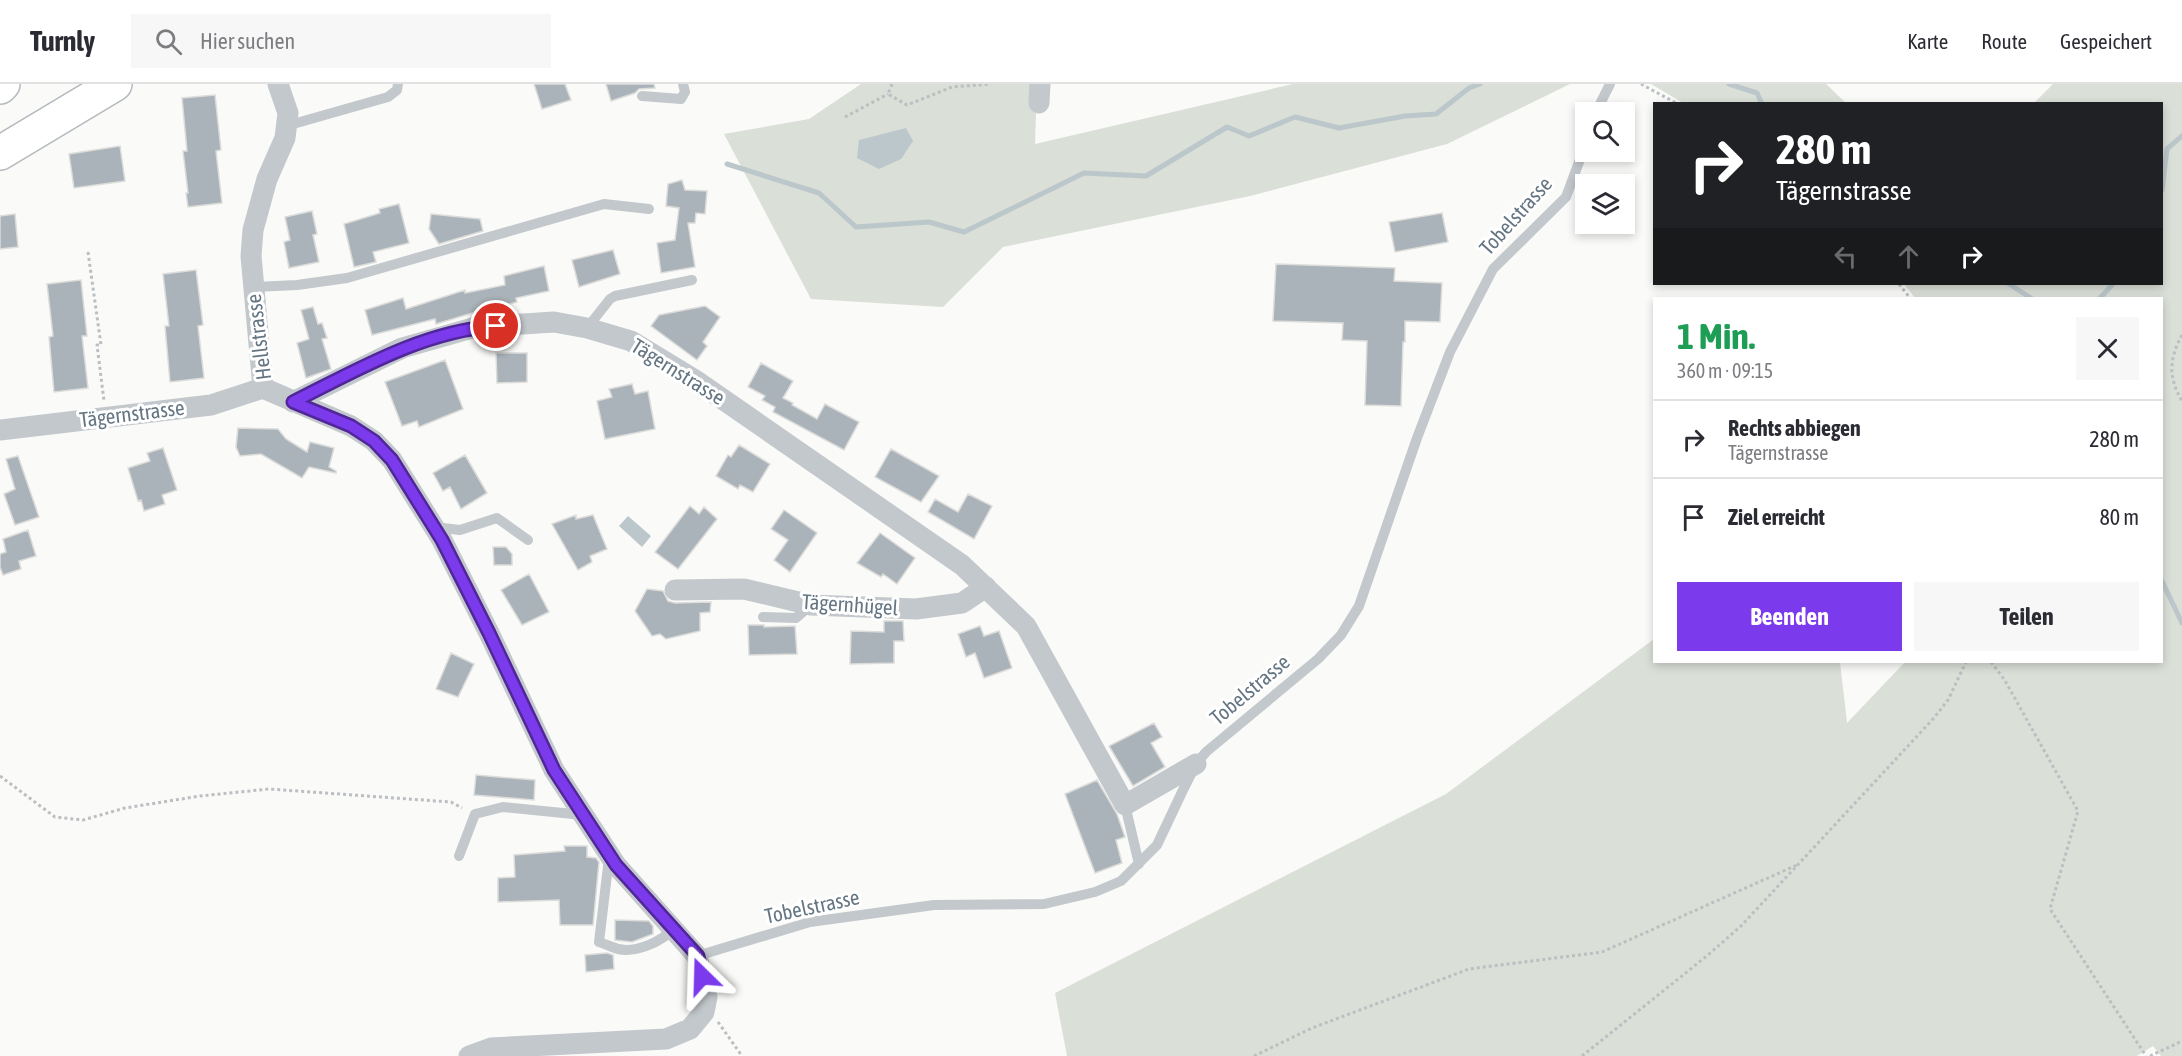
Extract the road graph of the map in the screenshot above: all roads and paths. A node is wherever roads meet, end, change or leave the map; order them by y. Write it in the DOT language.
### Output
graph roads {
  1 [pos="115,84"];
  2 [pos="278,84"];
  3 [pos="398,84"];
  4 [pos="683,84"];
  5 [pos="892,84"];
  6 [pos="991,84"];
  7 [pos="1610,84"];
  8 [pos="1641,84"];
  9 [pos="888,94"];
  10 [pos="642,96"];
  11 [pos="1601,102"];
  12 [pos="1674,102"];
  13 [pos="845,117"];
  14 [pos="286,126"];
  15 [pos="0,153"];
  16 [pos="1579,162"];
  17 [pos="649,209"];
  18 [pos="88,252"];
  19 [pos="692,280"];
  20 [pos="1900,285"];
  21 [pos="254,287"];
  22 [pos="1910,297"];
  23 [pos="587,328"];
  24 [pos="2182,335"];
  25 [pos="263,388"];
  26 [pos="2182,401"];
  27 [pos="293,402"];
  28 [pos="106,417"];
  29 [pos="0,430"];
  30 [pos="434,527"];
  31 [pos="528,540"];
  32 [pos="986,587"];
  33 [pos="675,590"];
  34 [pos="811,605"];
  35 [pos="763,617"];
  36 [pos="1966,663"];
  37 [pos="1992,663"];
  38 [pos="1197,764"];
  39 [pos="0,776"];
  40 [pos="1125,806"];
  41 [pos="475,814"];
  42 [pos="583,815"];
  43 [pos="609,855"];
  44 [pos="459,856"];
  45 [pos="1139,864"];
  46 [pos="1797,865"];
  47 [pos="673,929"];
  48 [pos="698,956"];
  49 [pos="704,1012"];
  50 [pos="2182,1041"];
  51 [pos="469,1056"];
  52 [pos="742,1056"];
  53 [pos="1254,1056"];
  54 [pos="1582,1056"];
  55 [pos="2148,1056"];
  1 -- 15 [label="highway"];
  2 -- 14 [label="street, Hellstrasse"];
  3 -- 14 [label="lane"];
  4 -- 10 [label="lane"];
  5 -- 9 [label="path"];
  6 -- 9 [label="path"];
  7 -- 11 [label="lane"];
  8 -- 12 [label="path"];
  9 -- 13 [label="path"];
  14 -- 21 [label="street, Hellstrasse"];
  16 -- 38 [label="lane, Tobelstrasse"];
  17 -- 21 [label="lane"];
  18 -- 28 [label="path"];
  19 -- 23 [label="lane"];
  20 -- 22 [label="path"];
  21 -- 25 [label="street, Hellstrasse"];
  23 -- 27 [label="street, Tägernstrasse"];
  23 -- 32 [label="street, Tägernstrasse"];
  24 -- 26 [label="path"];
  25 -- 27 [label="street, Hellstrasse"];
  25 -- 28 [label="street, Tägernstrasse"];
  27 -- 30 [label="street, Hellstrasse"];
  28 -- 29 [label="street, Tägernstrasse"];
  30 -- 31 [label="lane"];
  30 -- 42 [label="street, Hellstrasse"];
  32 -- 34 [label="street, Tägernhügel"];
  32 -- 40 [label="street, Tägernstrasse"];
  33 -- 34 [label="street, Tägernhügel"];
  34 -- 35 [label="lane"];
  36 -- 46 [label="path"];
  37 -- 55 [label="path"];
  38 -- 40 [label="street"];
  38 -- 45 [label="lane, Tobelstrasse"];
  39 -- 41 [label="path"];
  40 -- 45 [label="lane"];
  41 -- 42 [label="lane"];
  41 -- 44 [label="lane"];
  42 -- 43 [label="street, Hellstrasse"];
  43 -- 47 [label="street, Hellstrasse"];
  43 -- 47 [label="lane"];
  45 -- 48 [label="lane, Tobelstrasse"];
  46 -- 53 [label="path"];
  46 -- 54 [label="path"];
  47 -- 48 [label="street, Hellstrasse"];
  48 -- 49 [label="street"];
  49 -- 51 [label="street"];
  49 -- 52 [label="path"];
  50 -- 55 [label="path"];
}
